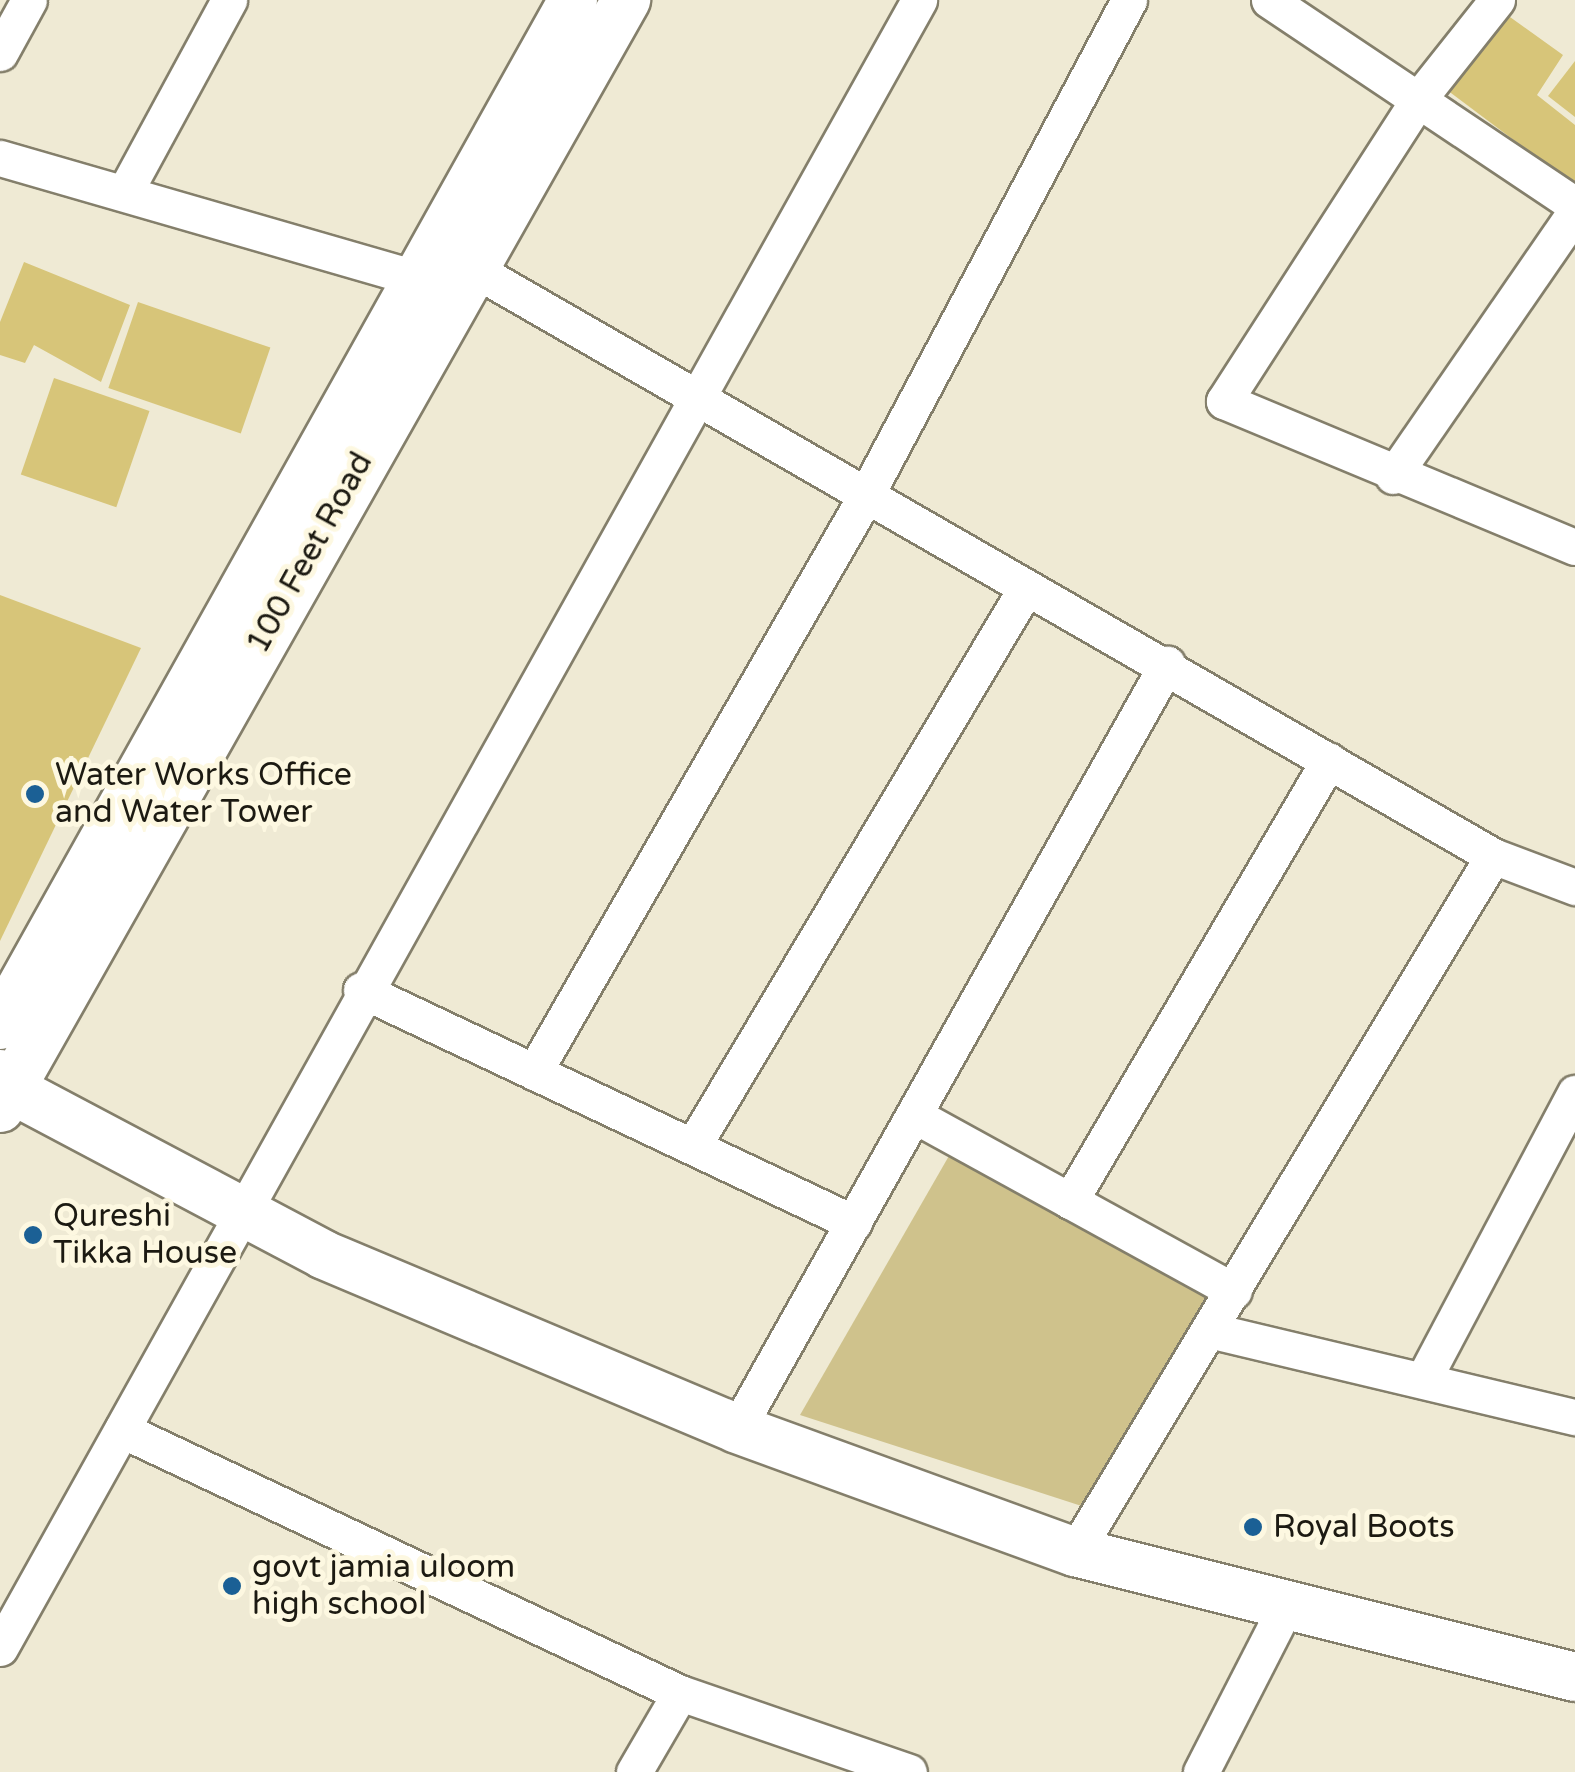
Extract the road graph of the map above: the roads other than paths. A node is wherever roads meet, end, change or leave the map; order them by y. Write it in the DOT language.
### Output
graph roads {
  1 [pos="29,0"];
  2 [pos="229,0"];
  3 [pos="573,0"];
  4 [pos="626,0"];
  5 [pos="919,0"];
  6 [pos="1128,0"];
  7 [pos="1269,0"];
  8 [pos="1497,0"];
  9 [pos="0,53"];
  10 [pos="1420,97"];
  11 [pos="0,158"];
  12 [pos="127,188"];
  13 [pos="1575,208"];
  14 [pos="470,267"];
  15 [pos="412,276"];
  16 [pos="690,400"];
  17 [pos="1393,476"];
  18 [pos="864,499"];
  19 [pos="1575,546"];
  20 [pos="1024,593"];
  21 [pos="1167,664"];
  22 [pos="1329,760"];
  23 [pos="1492,856"];
  24 [pos="1575,887"];
  25 [pos="361,990"];
  26 [pos="0,1025"];
  27 [pos="534,1072"];
  28 [pos="4,1090"];
  29 [pos="1575,1093"];
  30 [pos="914,1114"];
  31 [pos="693,1146"];
  32 [pos="1070,1201"];
  33 [pos="243,1214"];
  34 [pos="854,1223"];
  35 [pos="1234,1290"];
  36 [pos="1209,1330"];
  37 [pos="1423,1380"];
  38 [pos="1575,1417"];
  39 [pos="738,1429"];
  40 [pos="122,1430"];
  41 [pos="1074,1552"];
  42 [pos="1283,1612"];
  43 [pos="0,1648"];
  44 [pos="1575,1678"];
  45 [pos="680,1693"];
  46 [pos="831,1761"];
  47 [pos="634,1772"];
  48 [pos="909,1772"];
  49 [pos="1201,1772"];
  1 -- 9 [label="street"];
  2 -- 12 [label="street"];
  3 -- 15 [label="main road, 100 Feet Road"];
  4 -- 14 [label="main road, 100 Feet Road"];
  5 -- 16 [label="street"];
  6 -- 18 [label="street"];
  7 -- 10 [label="street"];
  8 -- 10 [label="street"];
  10 -- 13 [label="street"];
  10 -- 17 [label="street"];
  11 -- 12 [label="street"];
  12 -- 15 [label="street"];
  13 -- 17 [label="street"];
  14 -- 16 [label="street"];
  14 -- 28 [label="main road, 100 Feet Road"];
  15 -- 26 [label="main road, 100 Feet Road"];
  16 -- 18 [label="street"];
  16 -- 25 [label="street"];
  17 -- 19 [label="street"];
  18 -- 20 [label="street"];
  18 -- 27 [label="street"];
  20 -- 21 [label="street"];
  20 -- 31 [label="street"];
  21 -- 22 [label="street"];
  21 -- 30 [label="street"];
  22 -- 23 [label="street"];
  22 -- 32 [label="street"];
  23 -- 24 [label="street"];
  23 -- 35 [label="street"];
  25 -- 27 [label="street"];
  25 -- 33 [label="street"];
  27 -- 31 [label="street"];
  28 -- 33 [label="main road"];
  29 -- 37 [label="street"];
  30 -- 32 [label="street"];
  30 -- 34 [label="street"];
  31 -- 34 [label="street"];
  32 -- 35 [label="street"];
  33 -- 39 [label="main road"];
  33 -- 40 [label="street"];
  34 -- 39 [label="street"];
  35 -- 36 [label="street"];
  36 -- 37 [label="street"];
  36 -- 41 [label="street"];
  37 -- 38 [label="street"];
  39 -- 41 [label="main road"];
  40 -- 43 [label="street"];
  40 -- 45 [label="street"];
  41 -- 42 [label="main road"];
  42 -- 44 [label="main road"];
  42 -- 49 [label="street"];
  45 -- 46 [label="street"];
  45 -- 47 [label="street"];
  46 -- 48 [label="street"];
}
